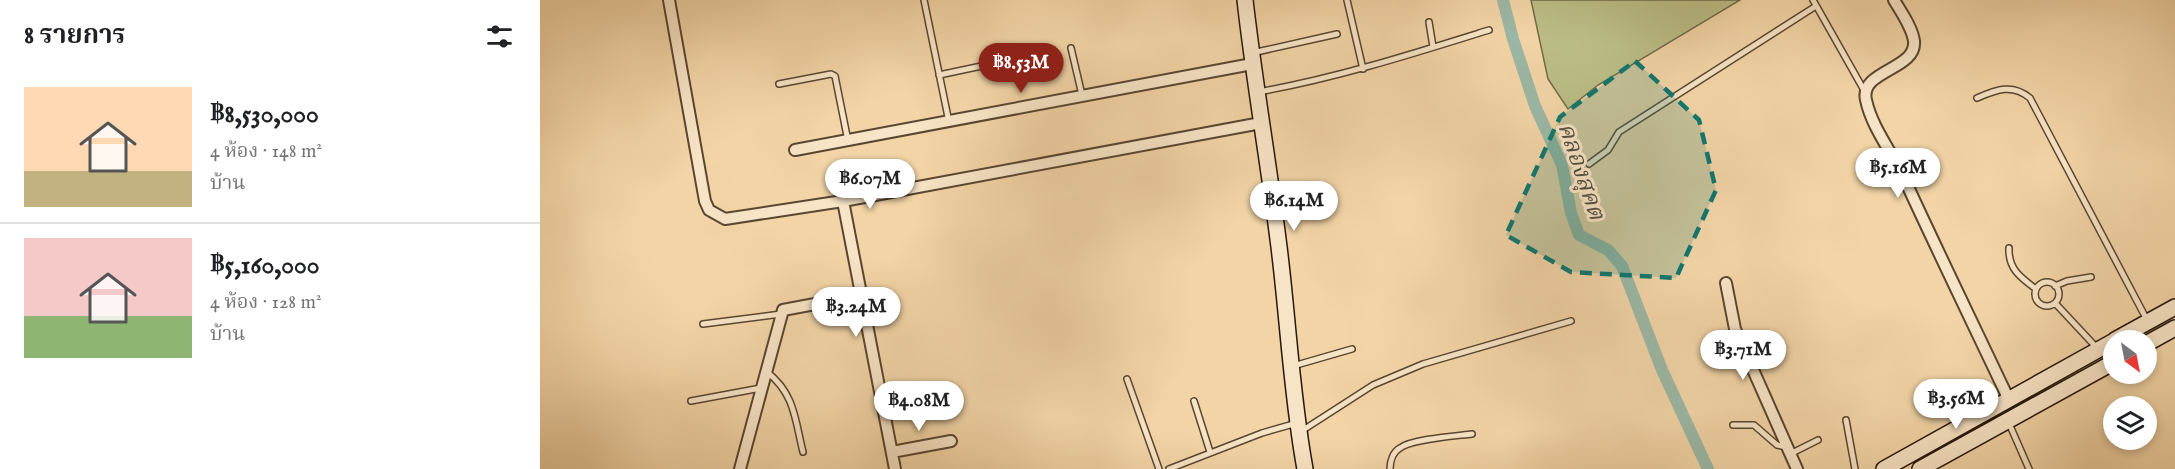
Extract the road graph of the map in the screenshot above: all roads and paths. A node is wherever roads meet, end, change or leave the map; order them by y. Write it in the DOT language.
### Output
graph roads {
  1 [pos="669,0"];
  2 [pos="924,0"];
  3 [pos="1245,0"];
  4 [pos="1347,0"];
  5 [pos="1894,0"];
  6 [pos="1815,3"];
  7 [pos="1429,22"];
  8 [pos="1489,30"];
  9 [pos="1337,34"];
  10 [pos="1433,47"];
  11 [pos="1071,48"];
  12 [pos="1251,59"];
  13 [pos="991,64"];
  14 [pos="1363,69"];
  15 [pos="939,75"];
  16 [pos="779,84"];
  17 [pos="1256,92"];
  18 [pos="1866,94"];
  19 [pos="1082,97"];
  20 [pos="1977,98"];
  21 [pos="948,122"];
  22 [pos="1261,123"];
  23 [pos="848,141"];
  24 [pos="795,150"];
  25 [pos="1589,164"];
  26 [pos="843,201"];
  27 [pos="2009,248"];
  28 [pos="2091,277"];
  29 [pos="1726,283"];
  30 [pos="2055,286"];
  31 [pos="2036,289"];
  32 [pos="863,295"];
  33 [pos="2055,303"];
  34 [pos="2175,307"];
  35 [pos="781,315"];
  36 [pos="1571,321"];
  37 [pos="2148,322"];
  38 [pos="703,324"];
  39 [pos="2175,328"];
  40 [pos="2134,330"];
  41 [pos="2157,338"];
  42 [pos="2103,347"];
  43 [pos="1352,349"];
  44 [pos="2099,349"];
  45 [pos="1292,366"];
  46 [pos="2103,368"];
  47 [pos="766,371"];
  48 [pos="1127,379"];
  49 [pos="761,388"];
  50 [pos="692,401"];
  51 [pos="1194,401"];
  52 [pos="2005,402"];
  53 [pos="1846,420"];
  54 [pos="2008,420"];
  55 [pos="1733,425"];
  56 [pos="1298,428"];
  57 [pos="1472,434"];
  58 [pos="1818,440"];
  59 [pos="951,441"];
  60 [pos="1789,451"];
  61 [pos="803,452"];
  62 [pos="892,452"];
  63 [pos="1210,452"];
  64 [pos="740,469"];
  65 [pos="895,469"];
  66 [pos="1159,469"];
  67 [pos="1168,469"];
  68 [pos="1305,469"];
  69 [pos="1390,469"];
  70 [pos="1797,469"];
  71 [pos="1855,469"];
  72 [pos="1884,469"];
  73 [pos="1920,469"];
  74 [pos="2030,469"];
  1 -- 26 [label="street"];
  2 -- 15 [label="lane"];
  3 -- 12 [label="main road"];
  4 -- 14 [label="lane"];
  5 -- 18 [label="street"];
  6 -- 18 [label="lane"];
  6 -- 25 [label="lane"];
  7 -- 10 [label="lane"];
  8 -- 10 [label="lane"];
  9 -- 12 [label="lane"];
  10 -- 14 [label="lane"];
  11 -- 19 [label="lane"];
  12 -- 17 [label="main road"];
  12 -- 19 [label="street"];
  13 -- 15 [label="lane"];
  14 -- 17 [label="lane"];
  15 -- 21 [label="lane"];
  16 -- 23 [label="lane"];
  17 -- 22 [label="main road"];
  18 -- 52 [label="street"];
  19 -- 21 [label="street"];
  20 -- 37 [label="lane"];
  21 -- 23 [label="street"];
  22 -- 26 [label="street"];
  22 -- 45 [label="main road"];
  23 -- 24 [label="street"];
  26 -- 32 [label="street"];
  27 -- 31 [label="lane"];
  28 -- 30 [label="lane"];
  29 -- 60 [label="street"];
  30 -- 31 [label="lane"];
  30 -- 33 [label="lane"];
  31 -- 33 [label="lane"];
  32 -- 35 [label="street"];
  32 -- 62 [label="street"];
  33 -- 44 [label="lane"];
  34 -- 37 [label="main road"];
  35 -- 38 [label="lane"];
  35 -- 47 [label="street"];
  36 -- 56 [label="lane"];
  37 -- 40 [label="main road"];
  39 -- 41 [label="main road"];
  42 -- 44 [label="main road"];
  43 -- 45 [label="lane"];
  44 -- 52 [label="main road"];
  45 -- 56 [label="main road"];
  46 -- 54 [label="main road"];
  47 -- 49 [label="street"];
  47 -- 61 [label="lane"];
  48 -- 66 [label="lane"];
  49 -- 50 [label="lane"];
  49 -- 64 [label="street"];
  51 -- 63 [label="lane"];
  52 -- 54 [label="main road"];
  52 -- 72 [label="main road"];
  53 -- 71 [label="lane"];
  54 -- 73 [label="main road"];
  54 -- 74 [label="lane"];
  55 -- 60 [label="lane"];
  56 -- 63 [label="lane"];
  56 -- 68 [label="main road"];
  57 -- 69 [label="lane"];
  58 -- 60 [label="lane"];
  59 -- 62 [label="street"];
  60 -- 70 [label="street"];
  62 -- 65 [label="street"];
  63 -- 67 [label="lane"];
}
